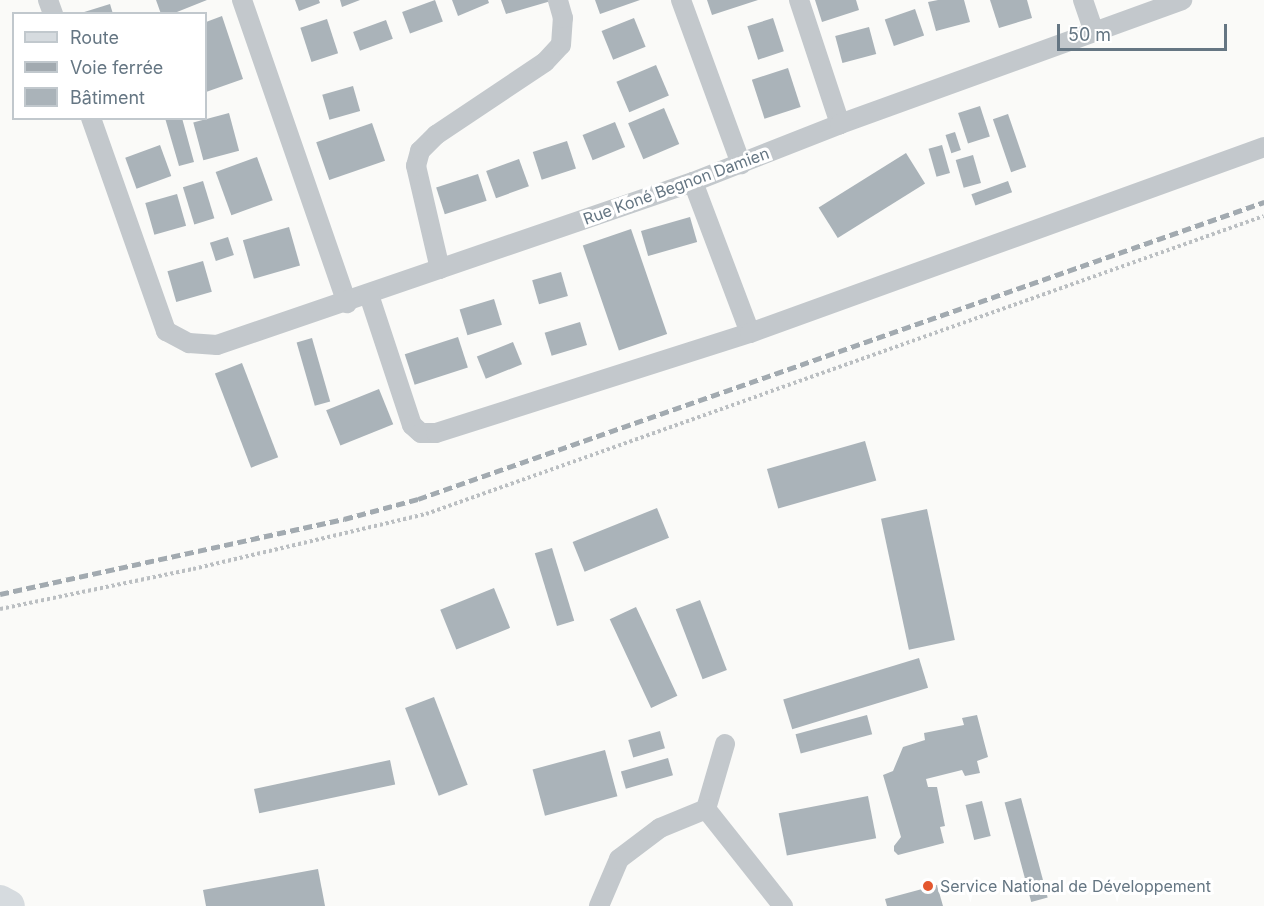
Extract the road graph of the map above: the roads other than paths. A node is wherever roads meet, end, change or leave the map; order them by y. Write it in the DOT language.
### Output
graph roads {
  1 [pos="242,0"];
  2 [pos="558,0"];
  3 [pos="681,0"];
  4 [pos="799,0"];
  5 [pos="1083,0"];
  6 [pos="1182,0"];
  7 [pos="1095,32"];
  8 [pos="92,120"];
  9 [pos="840,124"];
  10 [pos="1264,147"];
  11 [pos="741,164"];
  12 [pos="693,182"];
  13 [pos="440,269"];
  14 [pos="369,295"];
  15 [pos="347,303"];
  16 [pos="750,333"];
  17 [pos="724,744"];
  18 [pos="706,809"];
  19 [pos="0,901"];
  20 [pos="9,906"];
  21 [pos="599,906"];
  22 [pos="783,906"];
  1 -- 15 [label="street"];
  2 -- 13 [label="street"];
  3 -- 11 [label="street"];
  4 -- 9 [label="street"];
  5 -- 7 [label="street"];
  6 -- 7 [label="street, Rue Koné Begnon Damien"];
  7 -- 9 [label="street, Rue Koné Begnon Damien"];
  8 -- 15 [label="street, Rue Koné Begnon Damien"];
  9 -- 11 [label="street, Rue Koné Begnon Damien"];
  10 -- 16 [label="street"];
  11 -- 12 [label="street, Rue Koné Begnon Damien"];
  12 -- 13 [label="street, Rue Koné Begnon Damien"];
  12 -- 16 [label="street"];
  13 -- 14 [label="street, Rue Koné Begnon Damien"];
  14 -- 15 [label="street, Rue Koné Begnon Damien"];
  14 -- 16 [label="street"];
  17 -- 18 [label="street"];
  18 -- 21 [label="street"];
  18 -- 22 [label="street"];
  19 -- 20 [label="main road"];
}
